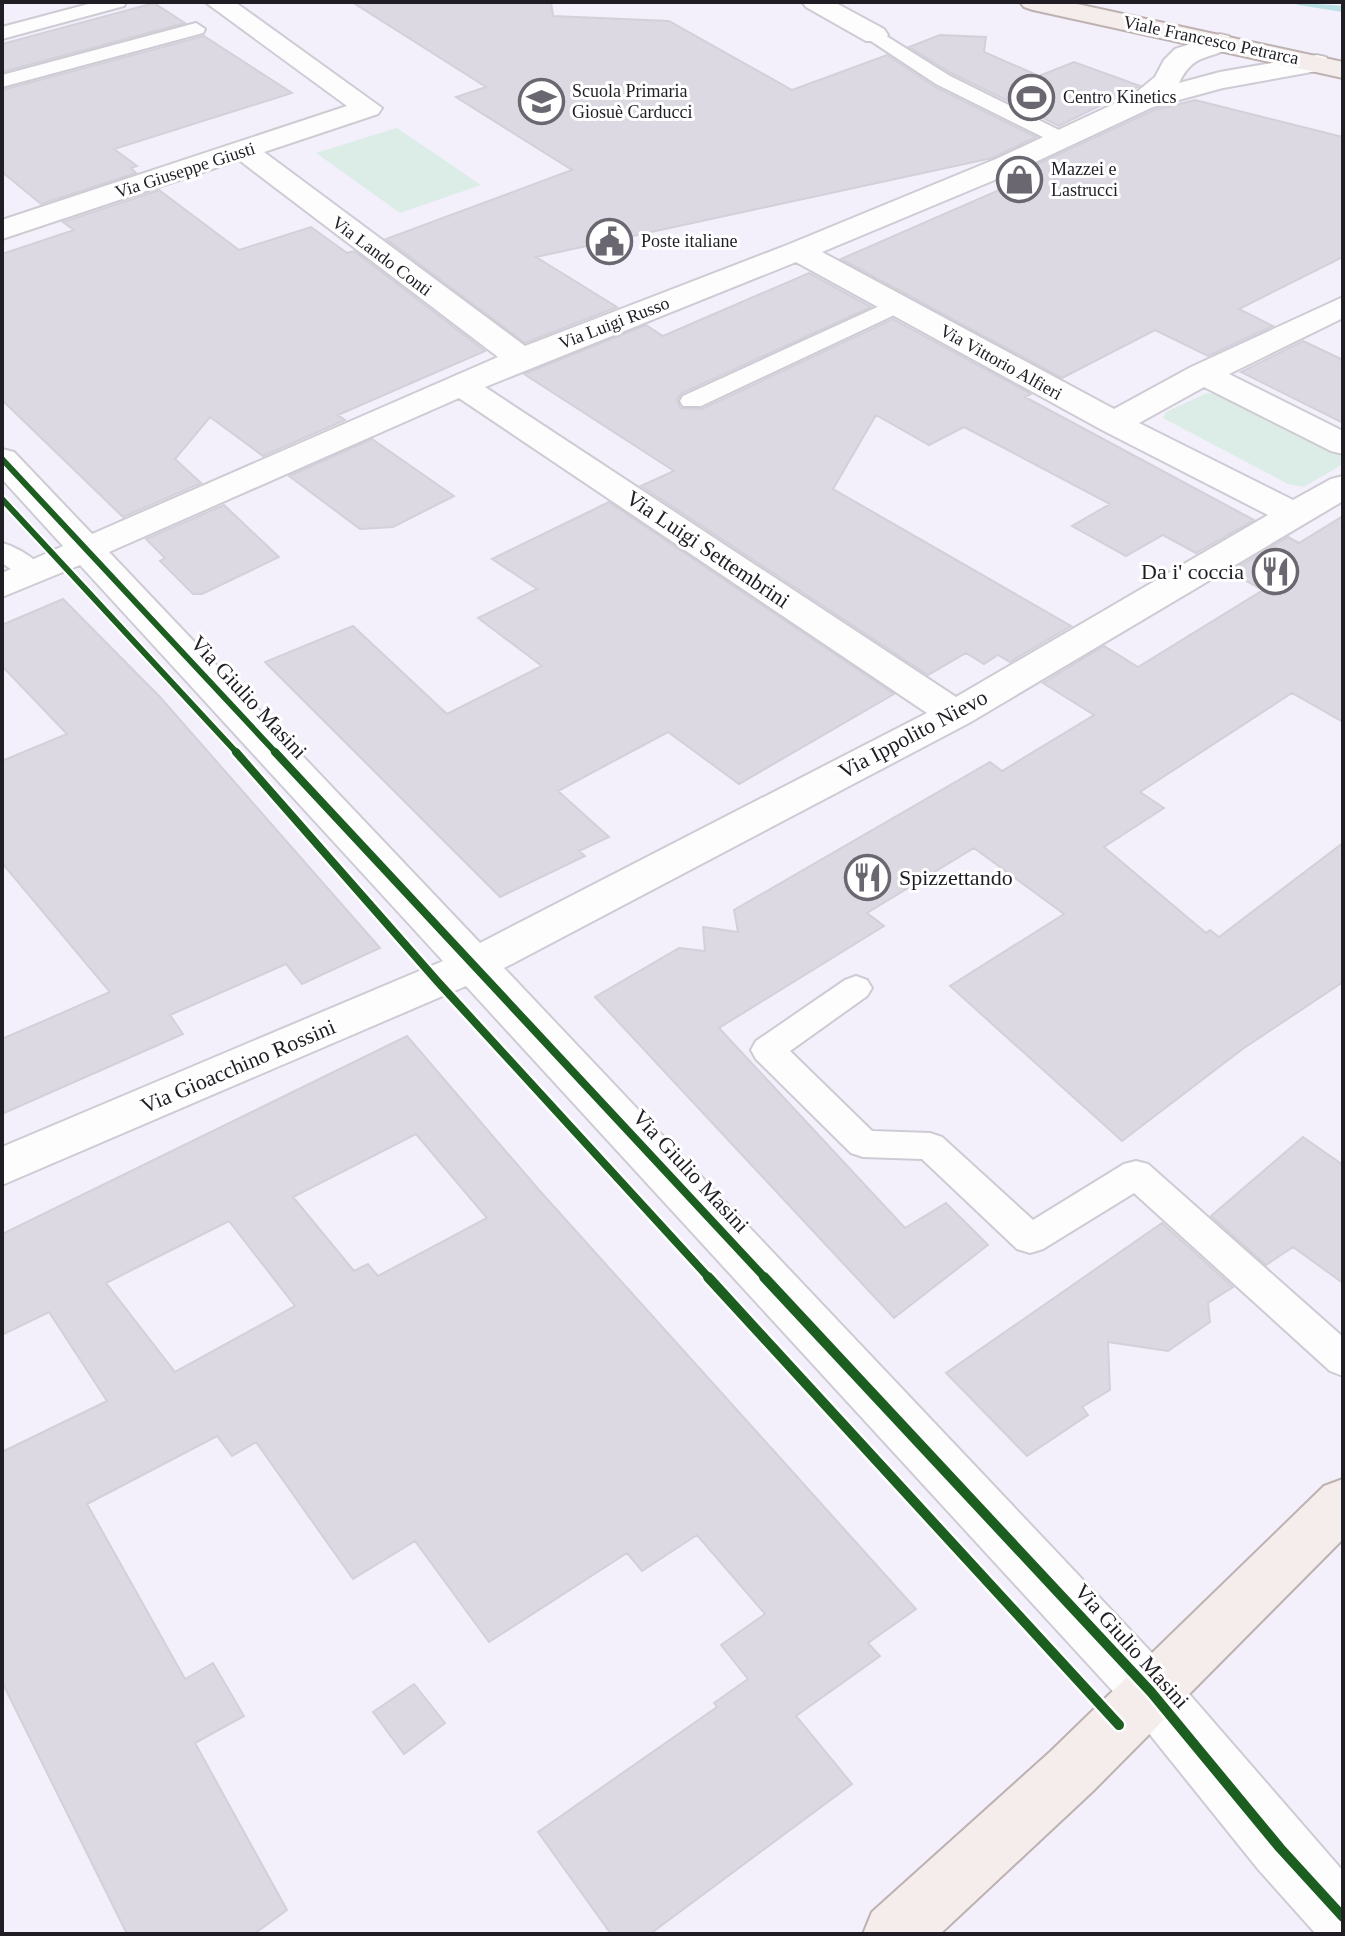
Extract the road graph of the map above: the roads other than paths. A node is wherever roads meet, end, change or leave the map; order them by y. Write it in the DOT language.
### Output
graph roads {
  1 [pos="53,2"];
  2 [pos="117,2"];
  3 [pos="218,2"];
  4 [pos="815,2"];
  5 [pos="1033,2"];
  6 [pos="2,15"];
  7 [pos="1140,25"];
  8 [pos="196,29"];
  9 [pos="2,33"];
  10 [pos="875,35"];
  11 [pos="1220,42"];
  12 [pos="1262,51"];
  13 [pos="1317,63"];
  14 [pos="1173,66"];
  15 [pos="1343,70"];
  16 [pos="1225,79"];
  17 [pos="2,81"];
  18 [pos="1143,101"];
  19 [pos="1062,139"];
  20 [pos="244,151"];
  21 [pos="2,230"];
  22 [pos="798,251"];
  23 [pos="897,305"];
  24 [pos="1343,306"];
  25 [pos="521,359"];
  26 [pos="1203,374"];
  27 [pos="461,385"];
  28 [pos="692,401"];
  29 [pos="1114,423"];
  30 [pos="1343,444"];
  31 [pos="2,459"];
  32 [pos="1343,486"];
  33 [pos="1295,515"];
  34 [pos="86,549"];
  35 [pos="2,551"];
  36 [pos="17,579"];
  37 [pos="955,714"];
  38 [pos="474,965"];
  39 [pos="856,988"];
  40 [pos="2,1167"];
  41 [pos="1343,1360"];
  42 [pos="1343,1503"];
  43 [pos="1151,1692"];
  44 [pos="1343,1917"];
  45 [pos="894,1934"];
  1 -- 6 [label="lane"];
  2 -- 9 [label="lane"];
  3 -- 20 [label="street, Via Giuseppe Giusti"];
  4 -- 10 [label="street"];
  5 -- 7 [label="main road, Viale Francesco Petrarca"];
  7 -- 11 [label="main road, Viale Francesco Petrarca"];
  7 -- 14 [label="street"];
  8 -- 17 [label="lane"];
  10 -- 19 [label="lane"];
  11 -- 12 [label="main road, Viale Francesco Petrarca"];
  11 -- 14 [label="street, Via Luigi Russo"];
  12 -- 13 [label="main road, Viale Francesco Petrarca"];
  12 -- 16 [label="street, Via Luigi Russo"];
  13 -- 15 [label="main road, Viale Francesco Petrarca"];
  13 -- 16 [label="street, Via Luigi Russo"];
  14 -- 18 [label="street, Via Luigi Russo"];
  16 -- 18 [label="street, Via Luigi Russo"];
  18 -- 19 [label="street, Via Luigi Russo"];
  19 -- 22 [label="street, Via Luigi Russo"];
  20 -- 21 [label="street, Via Giuseppe Giusti"];
  20 -- 25 [label="street, Via Lando Conti"];
  22 -- 23 [label="street, Via Vittorio Alfieri"];
  22 -- 25 [label="street, Via Luigi Russo"];
  23 -- 28 [label="lane"];
  23 -- 29 [label="street, Via Vittorio Alfieri"];
  24 -- 26 [label="street"];
  25 -- 27 [label="street, Via Luigi Russo"];
  26 -- 29 [label="street"];
  26 -- 30 [label="street"];
  27 -- 34 [label="street, Via Luigi Russo"];
  27 -- 37 [label="street, Via Luigi Settembrini"];
  29 -- 33 [label="street, Via Vittorio Alfieri"];
  31 -- 34 [label="street, Via Giulio Masini"];
  32 -- 33 [label="street, Via Ippolito Nievo"];
  33 -- 37 [label="street, Via Ippolito Nievo"];
  34 -- 36 [label="street, Via Luigi Russo"];
  34 -- 38 [label="street, Via Giulio Masini"];
  35 -- 36 [label="lane"];
  37 -- 38 [label="street, Via Ippolito Nievo"];
  38 -- 40 [label="street, Via Gioacchino Rossini"];
  38 -- 43 [label="street, Via Giulio Masini"];
  39 -- 41 [label="lane"];
  42 -- 43 [label="main road"];
  43 -- 44 [label="street, Via Giulio Masini"];
  43 -- 45 [label="main road"];
}
